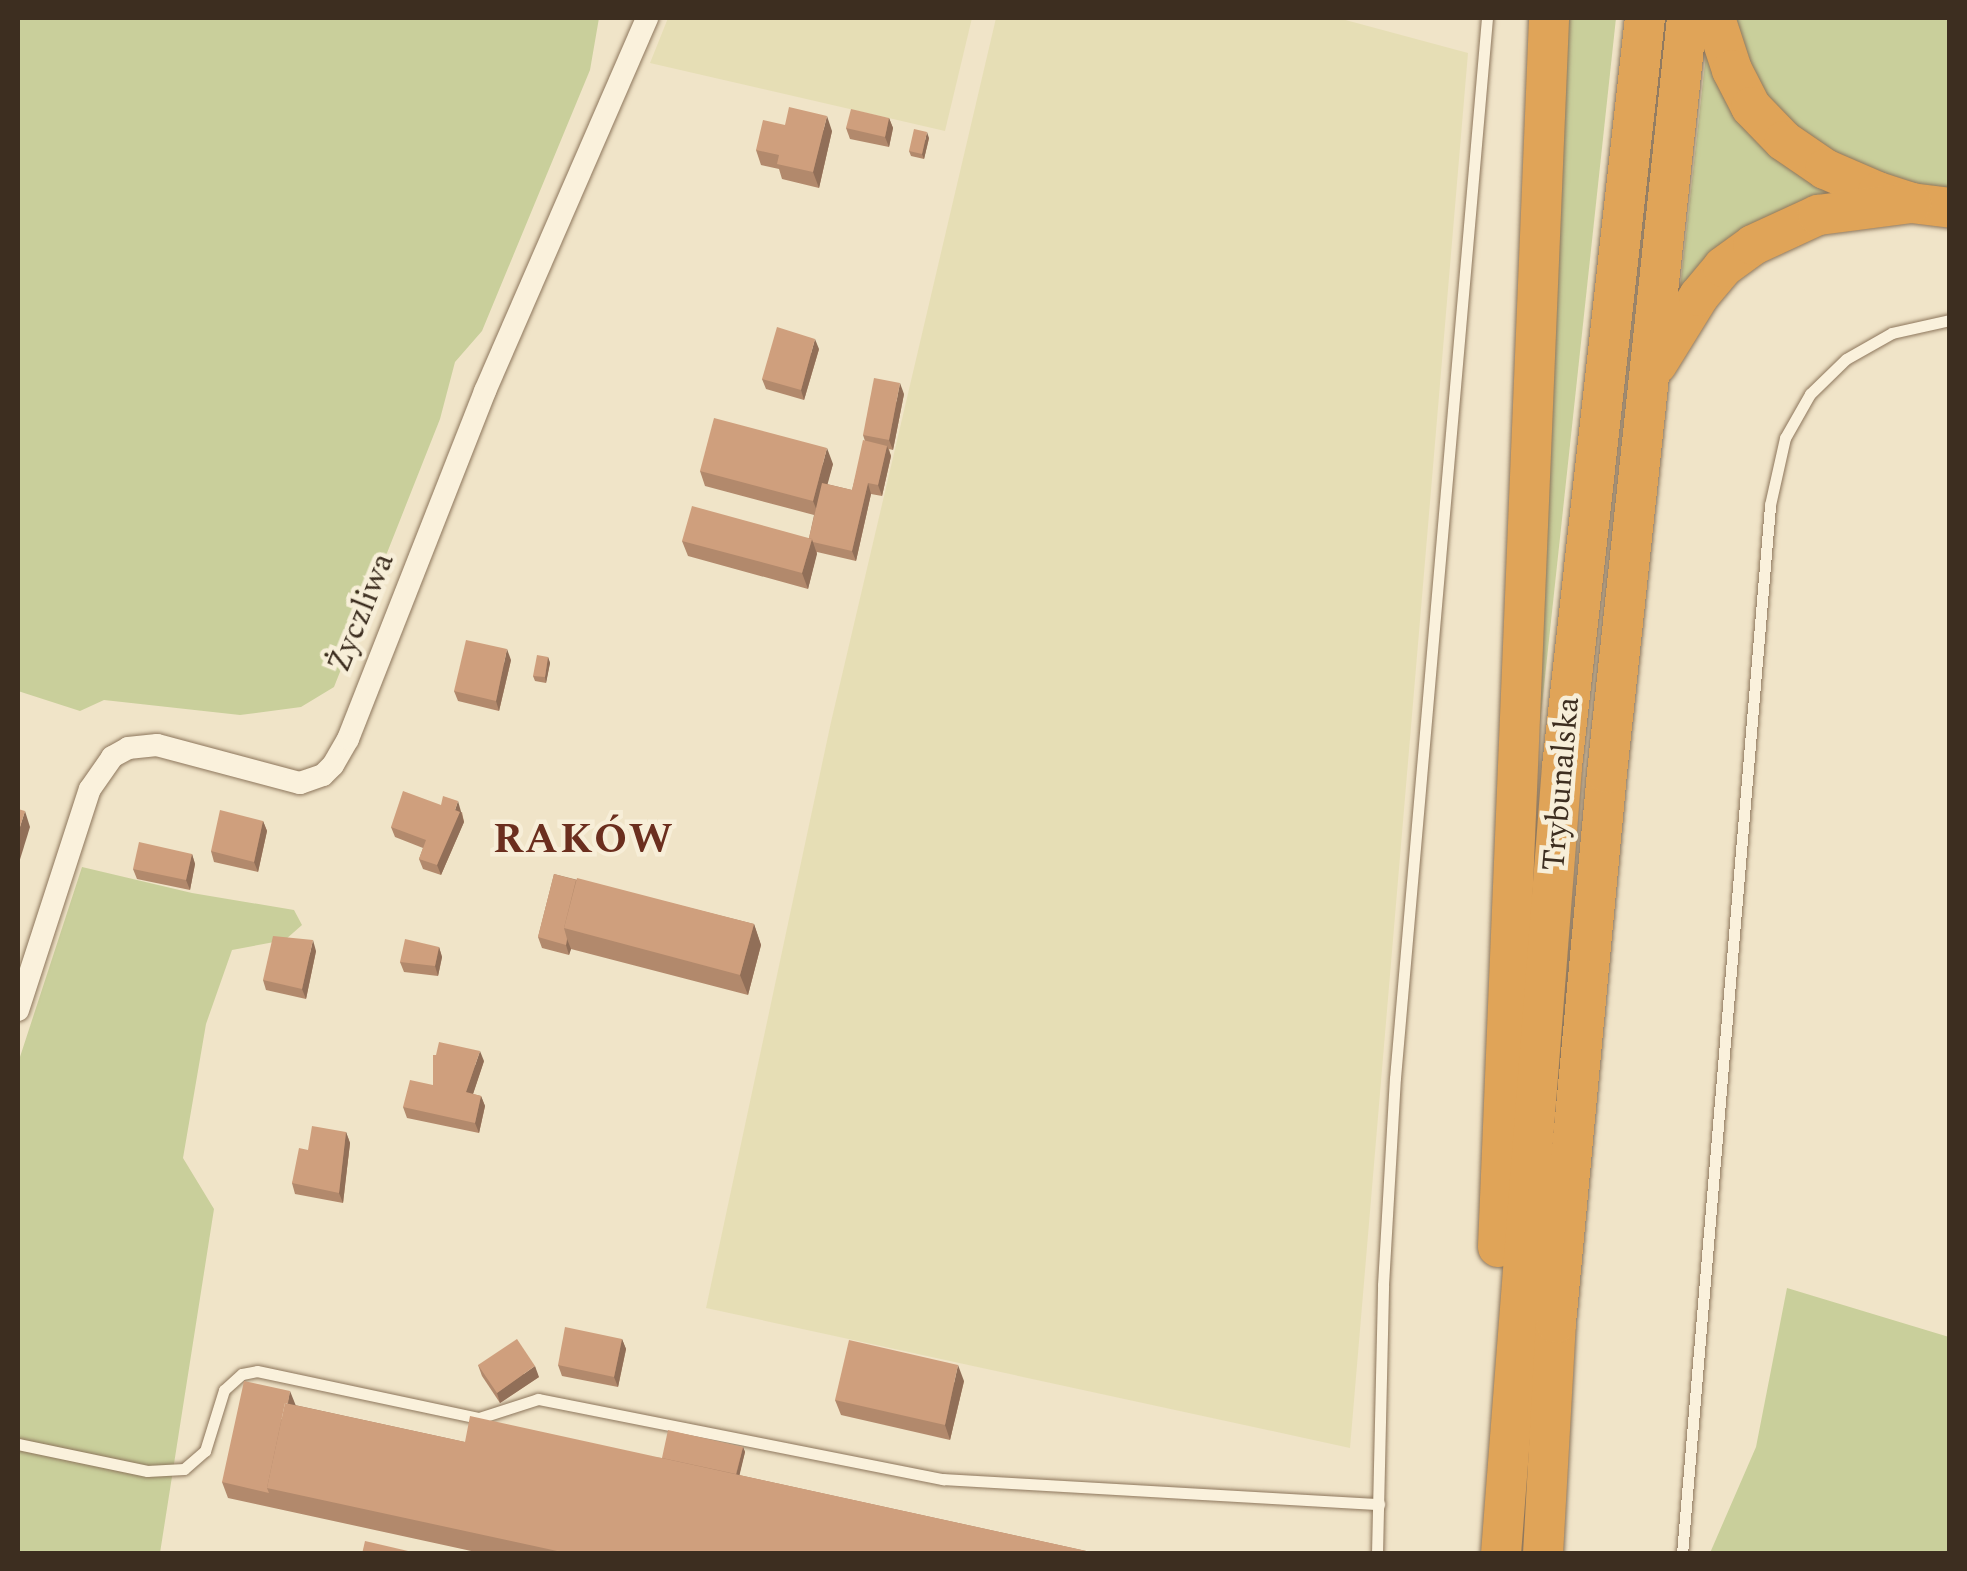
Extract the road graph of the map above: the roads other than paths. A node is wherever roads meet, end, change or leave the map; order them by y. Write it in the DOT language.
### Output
graph roads {
  1 [pos="646,18"];
  2 [pos="1487,18"];
  3 [pos="1549,18"];
  4 [pos="1646,18"];
  5 [pos="1687,18"];
  6 [pos="1715,18"];
  7 [pos="1930,206"];
  8 [pos="1950,320"];
  9 [pos="1648,386"];
  10 [pos="18,1010"];
  11 [pos="18,1444"];
  12 [pos="1506,1465"];
  13 [pos="1378,1504"];
  14 [pos="1377,1554"];
  15 [pos="1501,1554"];
  16 [pos="1543,1554"];
  17 [pos="1682,1554"];
  1 -- 10 [label="street, Życzliwa"];
  2 -- 13 [label="lane"];
  3 -- 12 [label="highway"];
  4 -- 12 [label="highway, Trybunalska"];
  5 -- 9 [label="highway, Trybunalska"];
  6 -- 7 [label="highway"];
  7 -- 9 [label="highway"];
  8 -- 17 [label="lane"];
  9 -- 16 [label="highway, Trybunalska"];
  11 -- 13 [label="lane"];
  12 -- 15 [label="highway, Trybunalska"];
  13 -- 14 [label="lane"];
}
